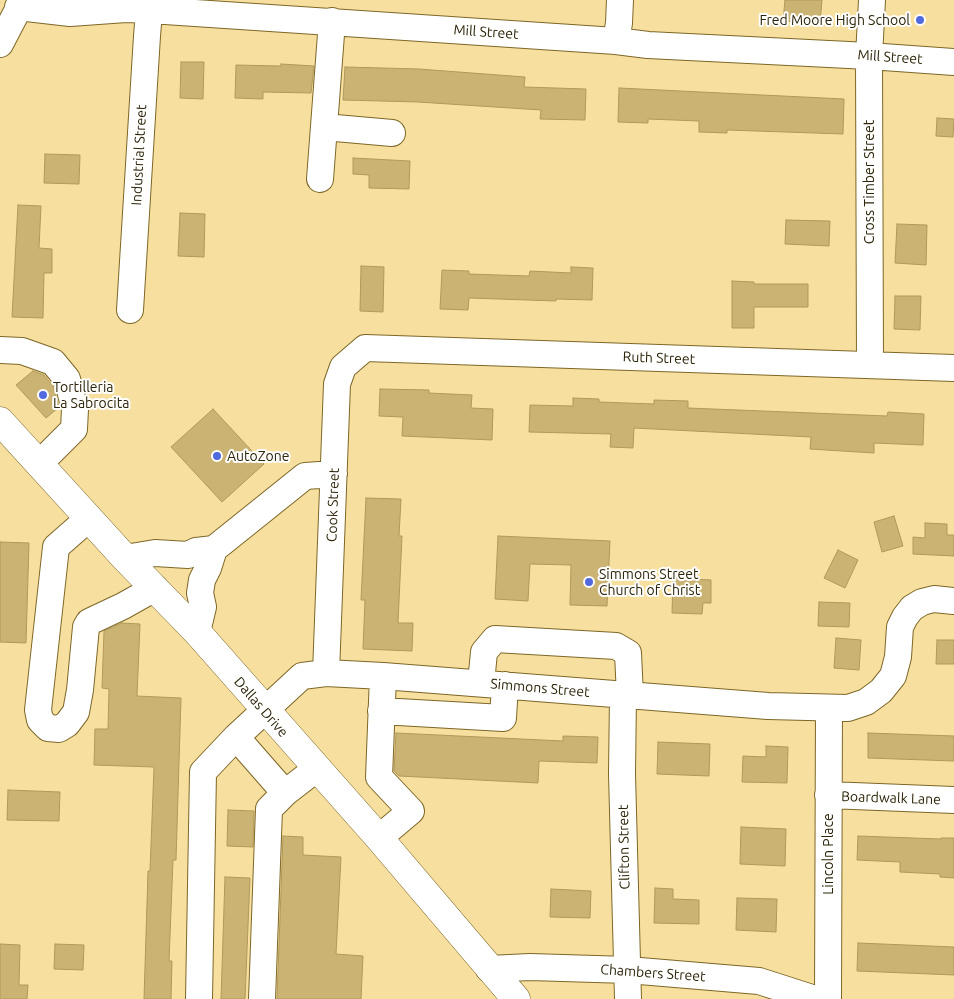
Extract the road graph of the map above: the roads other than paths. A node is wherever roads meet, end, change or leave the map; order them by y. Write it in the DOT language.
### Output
graph roads {
  1 [pos="620,0"];
  2 [pos="872,0"];
  3 [pos="21,3"];
  4 [pos="150,5"];
  5 [pos="347,15"];
  6 [pos="616,40"];
  7 [pos="0,44"];
  8 [pos="869,56"];
  9 [pos="954,62"];
  10 [pos="324,127"];
  11 [pos="392,133"];
  12 [pos="320,179"];
  13 [pos="130,310"];
  14 [pos="364,348"];
  15 [pos="0,350"];
  16 [pos="870,365"];
  17 [pos="954,368"];
  18 [pos="0,421"];
  19 [pos="40,463"];
  20 [pos="334,474"];
  21 [pos="89,518"];
  22 [pos="214,548"];
  23 [pos="125,558"];
  24 [pos="155,588"];
  25 [pos="954,600"];
  26 [pos="197,632"];
  27 [pos="326,673"];
  28 [pos="384,676"];
  29 [pos="447,680"];
  30 [pos="493,684"];
  31 [pos="626,695"];
  32 [pos="829,708"];
  33 [pos="264,710"];
  34 [pos="381,711"];
  35 [pos="446,715"];
  36 [pos="236,737"];
  37 [pos="316,769"];
  38 [pos="285,793"];
  39 [pos="828,795"];
  40 [pos="954,800"];
  41 [pos="378,838"];
  42 [pos="489,969"];
  43 [pos="628,970"];
  44 [pos="199,999"];
  45 [pos="262,999"];
  46 [pos="516,999"];
  47 [pos="628,999"];
  48 [pos="815,999"];
  49 [pos="828,999"];
  1 -- 6 [label="street"];
  2 -- 8 [label="street, Cross Timber Street"];
  3 -- 4 [label="street, Mill Street"];
  3 -- 7 [label="street"];
  4 -- 5 [label="street, Mill Street"];
  4 -- 13 [label="street, Industrial Street"];
  5 -- 6 [label="street, Mill Street"];
  5 -- 10 [label="street"];
  6 -- 8 [label="street, Mill Street"];
  8 -- 9 [label="street, Mill Street"];
  8 -- 16 [label="street, Cross Timber Street"];
  10 -- 11 [label="street"];
  10 -- 12 [label="street"];
  14 -- 16 [label="street, Ruth Street"];
  14 -- 20 [label="street, Cook Street"];
  15 -- 19 [label="street"];
  16 -- 17 [label="street, Ruth Street"];
  18 -- 19 [label="main road, Dallas Drive"];
  19 -- 21 [label="main road, Dallas Drive"];
  20 -- 22 [label="street"];
  20 -- 27 [label="street, Cook Street"];
  21 -- 23 [label="main road, Dallas Drive"];
  21 -- 24 [label="street"];
  22 -- 23 [label="street"];
  22 -- 26 [label="street"];
  23 -- 24 [label="main road, Dallas Drive"];
  24 -- 26 [label="main road, Dallas Drive"];
  25 -- 32 [label="street, Simmons Street"];
  26 -- 33 [label="main road, Dallas Drive"];
  27 -- 28 [label="street, Simmons Street"];
  27 -- 33 [label="street, Simmons Street"];
  28 -- 29 [label="street, Simmons Street"];
  28 -- 34 [label="street"];
  29 -- 30 [label="street, Simmons Street"];
  29 -- 35 [label="street"];
  30 -- 31 [label="street, Simmons Street"];
  30 -- 31 [label="street, Clifton Street"];
  30 -- 35 [label="street"];
  31 -- 32 [label="street, Simmons Street"];
  31 -- 43 [label="street, Clifton Street"];
  32 -- 39 [label="street, Lincoln Place"];
  33 -- 36 [label="street, Simmons Street"];
  33 -- 37 [label="main road, Dallas Drive"];
  34 -- 35 [label="street"];
  34 -- 41 [label="street"];
  36 -- 38 [label="street"];
  36 -- 44 [label="street, Simmons Street"];
  37 -- 38 [label="street"];
  37 -- 41 [label="main road, Dallas Drive"];
  38 -- 45 [label="street"];
  39 -- 40 [label="street, Boardwalk Lane"];
  39 -- 49 [label="street, Lincoln Place"];
  41 -- 42 [label="main road, Dallas Drive"];
  42 -- 43 [label="street, Chambers Street"];
  42 -- 46 [label="main road, Dallas Drive"];
  43 -- 47 [label="street, Clifton Street"];
  43 -- 48 [label="street, Chambers Street"];
}
